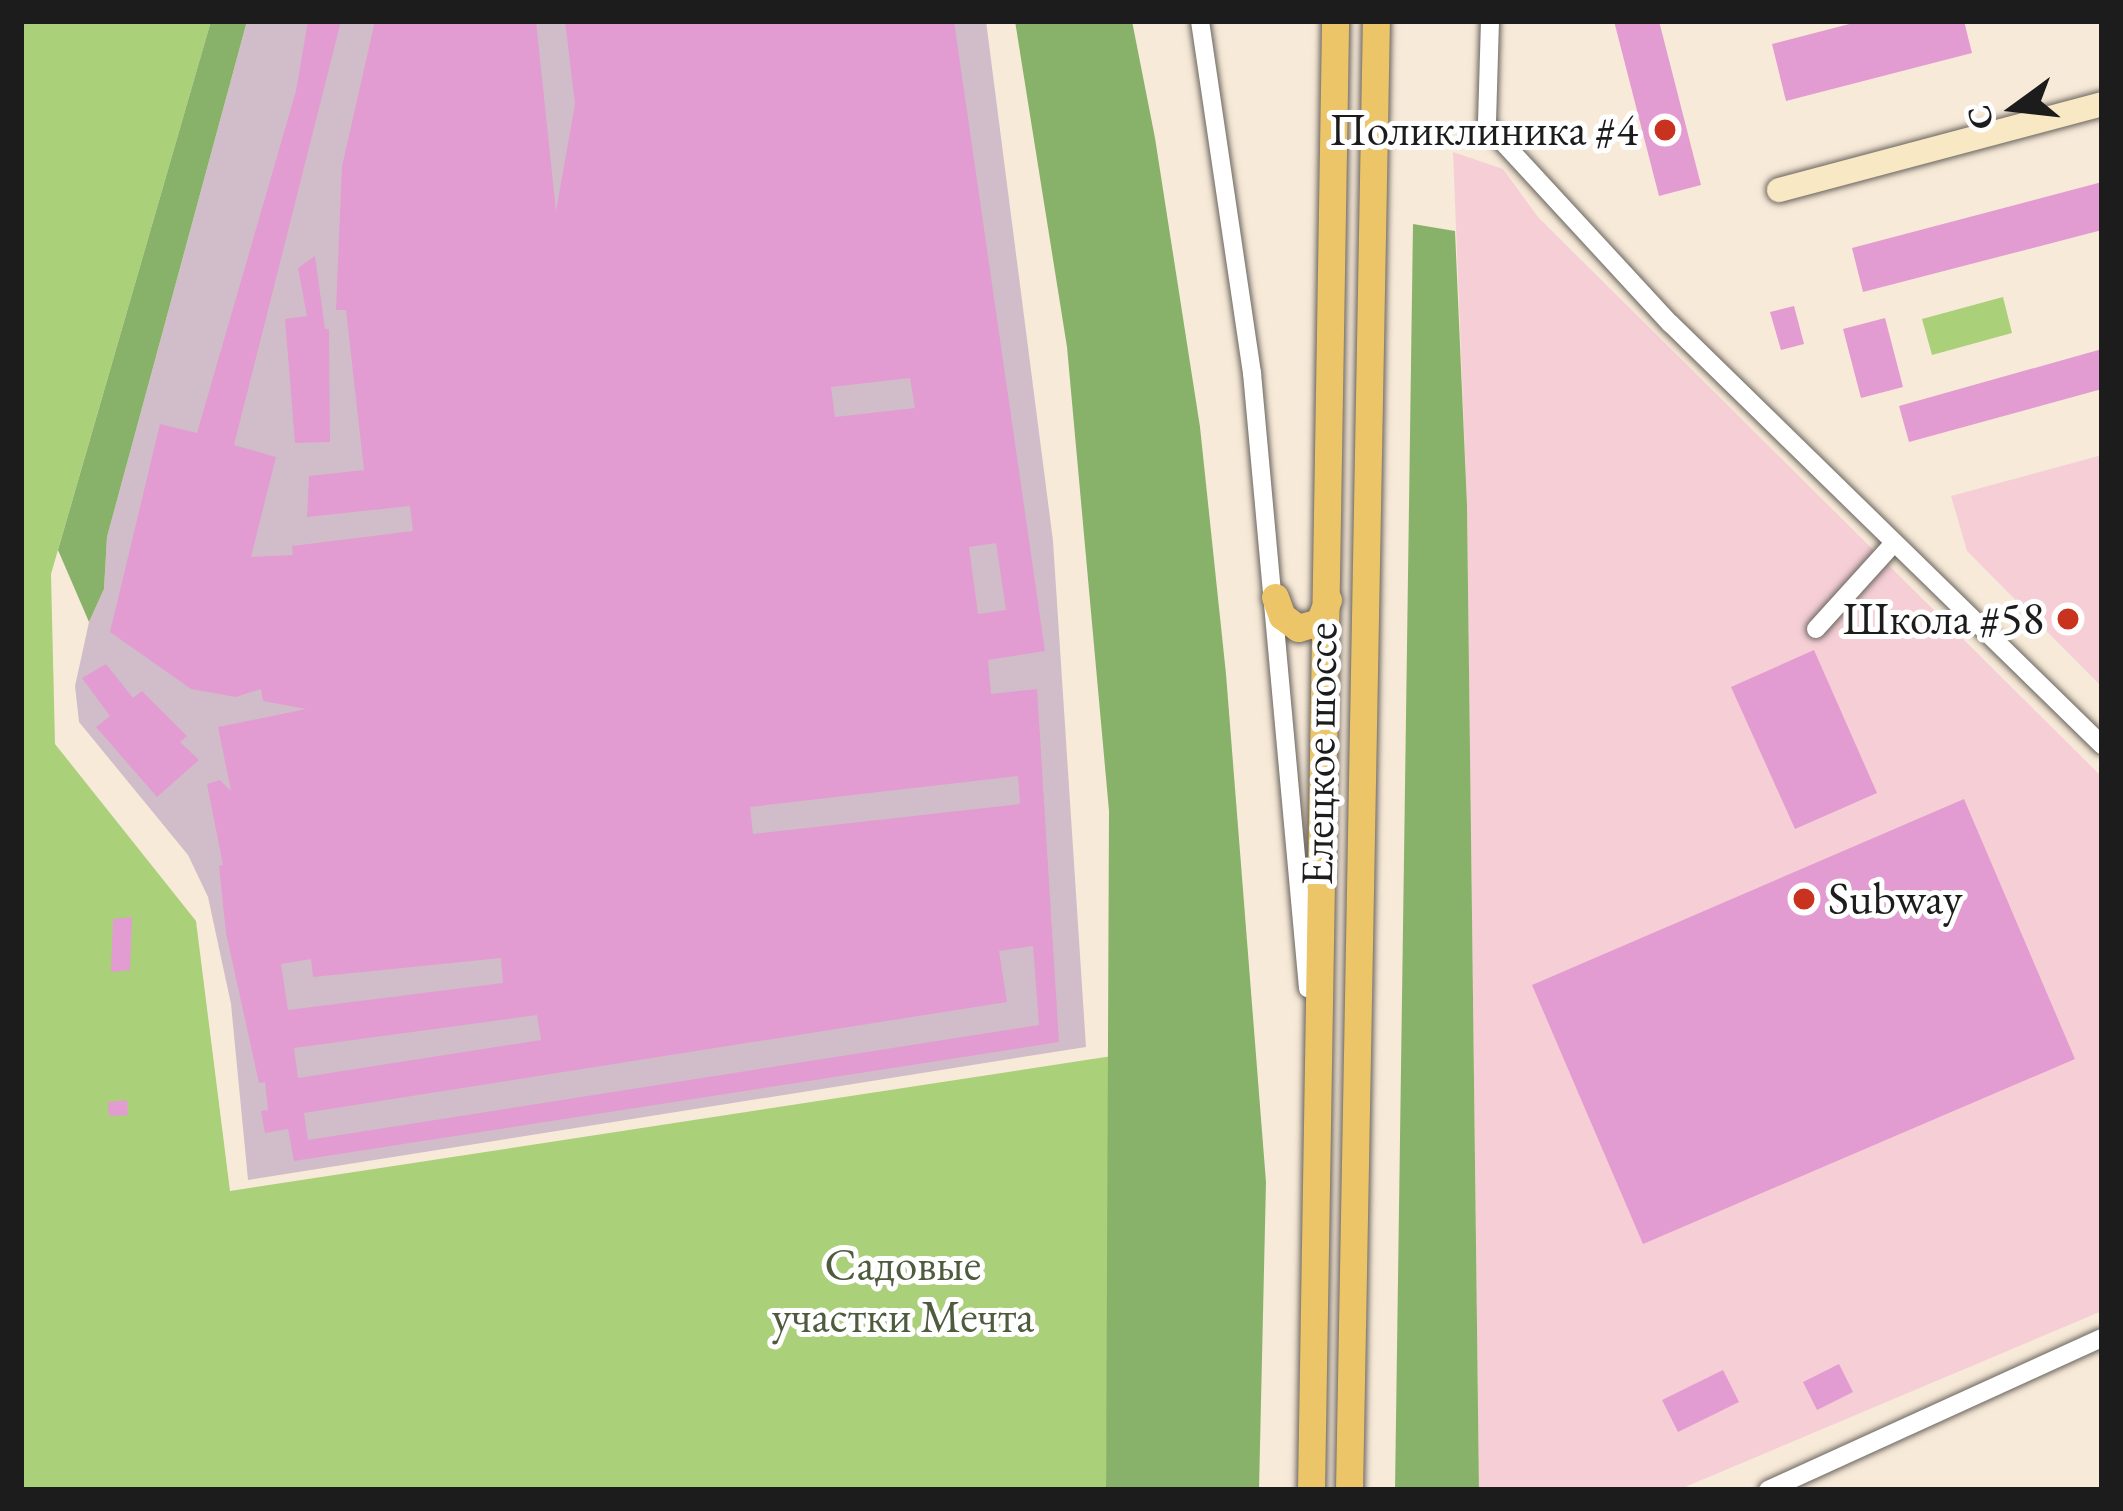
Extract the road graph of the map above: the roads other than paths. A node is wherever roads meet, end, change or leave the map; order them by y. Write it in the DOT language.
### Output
graph roads {
  1 [pos="1200,21"];
  2 [pos="1335,21"];
  3 [pos="1376,21"];
  4 [pos="1490,21"];
  5 [pos="2102,104"];
  6 [pos="1779,190"];
  7 [pos="1894,543"];
  8 [pos="1275,597"];
  9 [pos="1328,600"];
  10 [pos="1816,629"];
  11 [pos="2102,745"];
  12 [pos="1316,1093"];
  13 [pos="2102,1338"];
  14 [pos="1311,1490"];
  15 [pos="1349,1490"];
  16 [pos="1768,1490"];
  1 -- 8 [label="street"];
  2 -- 9 [label="main road, Елецкое шоссе"];
  3 -- 15 [label="main road, Елецкое шоссе"];
  4 -- 7 [label="street"];
  5 -- 6 [label="street"];
  7 -- 10 [label="street"];
  7 -- 11 [label="street"];
  8 -- 9 [label="main road"];
  8 -- 12 [label="street"];
  9 -- 12 [label="main road, Елецкое шоссе"];
  12 -- 14 [label="main road, Елецкое шоссе"];
  13 -- 16 [label="street"];
}
